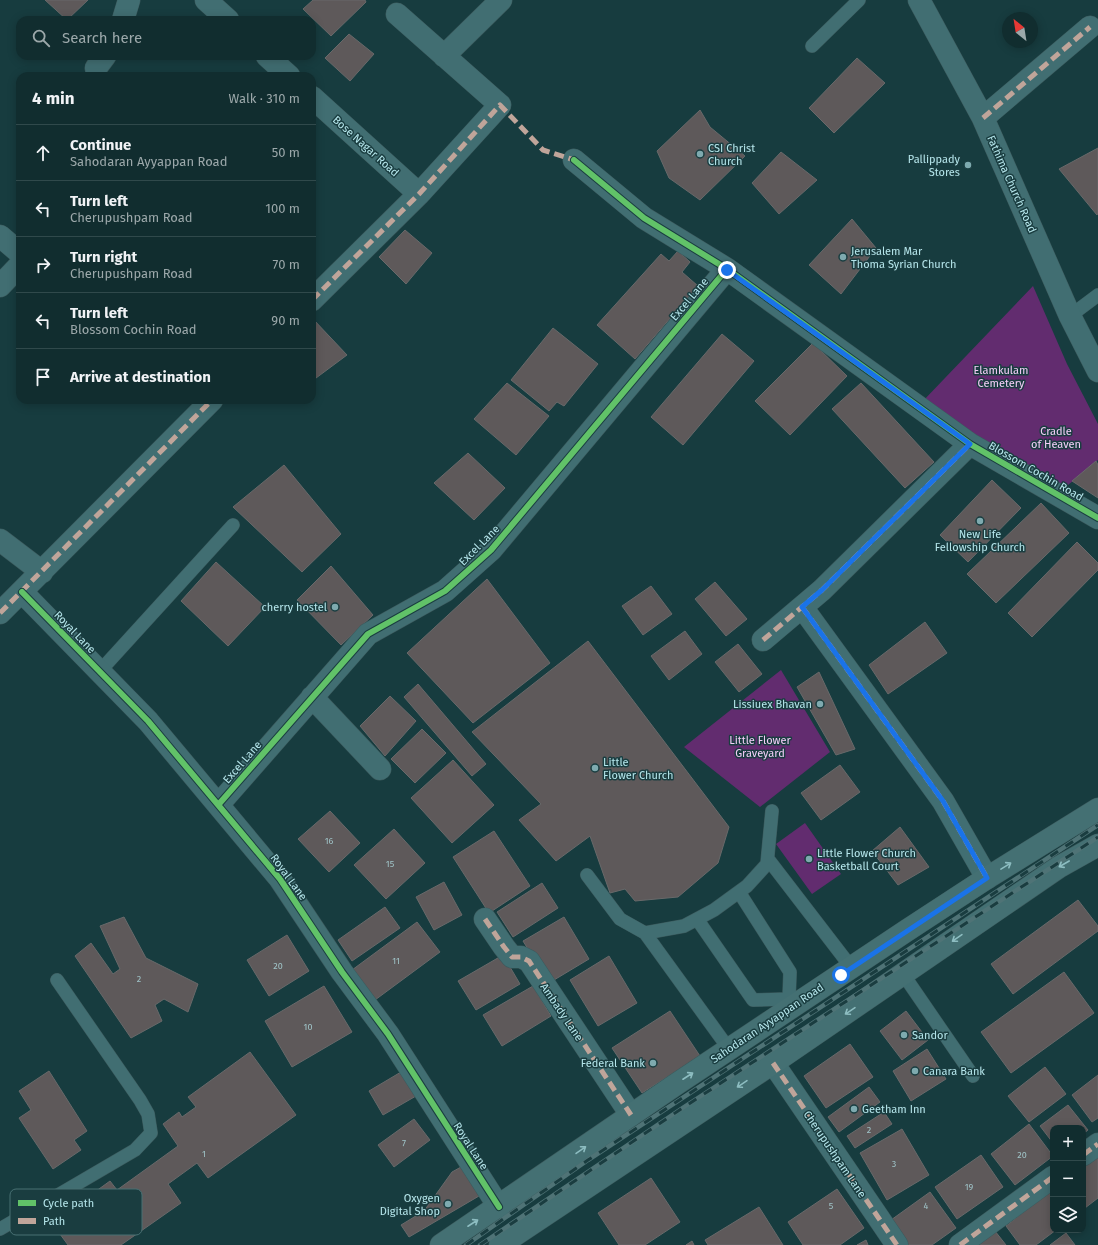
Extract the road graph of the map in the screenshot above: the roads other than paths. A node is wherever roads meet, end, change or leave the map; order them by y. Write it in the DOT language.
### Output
graph roads {
  1 [pos="129,0"];
  2 [pos="206,0"];
  3 [pos="501,0"];
  4 [pos="859,0"];
  5 [pos="919,0"];
  6 [pos="397,14"];
  7 [pos="123,16"];
  8 [pos="224,16"];
  9 [pos="1090,27"];
  10 [pos="812,46"];
  11 [pos="444,56"];
  12 [pos="271,60"];
  13 [pos="285,72"];
  14 [pos="316,101"];
  15 [pos="983,118"];
  16 [pos="574,160"];
  17 [pos="419,194"];
  18 [pos="0,236"];
  19 [pos="16,250"];
  20 [pos="16,268"];
  21 [pos="727,270"];
  22 [pos="0,286"];
  23 [pos="1098,295"];
  24 [pos="316,296"];
  25 [pos="1070,316"];
  26 [pos="1098,372"];
  27 [pos="208,404"];
  28 [pos="970,444"];
  29 [pos="1098,518"];
  30 [pos="233,525"];
  31 [pos="0,540"];
  32 [pos="42,572"];
  33 [pos="22,592"];
  34 [pos="802,607"];
  35 [pos="0,614"];
  36 [pos="762,640"];
  37 [pos="100,671"];
  38 [pos="312,697"];
  39 [pos="380,769"];
  40 [pos="219,804"];
  41 [pos="1098,809"];
  42 [pos="772,811"];
  43 [pos="1098,845"];
  44 [pos="768,859"];
  45 [pos="588,875"];
  46 [pos="987,878"];
  47 [pos="739,892"];
  48 [pos="485,919"];
  49 [pos="697,919"];
  50 [pos="645,933"];
  51 [pos="851,967"];
  52 [pos="903,974"];
  53 [pos="57,980"];
  54 [pos="791,1003"];
  55 [pos="729,1049"];
  56 [pos="773,1063"];
  57 [pos="973,1076"];
  58 [pos="631,1115"];
  59 [pos="1098,1144"];
  60 [pos="1086,1153"];
  61 [pos="1050,1179"];
  62 [pos="68,1189"];
  63 [pos="498,1207"];
  64 [pos="10,1223"];
  65 [pos="0,1229"];
  66 [pos="508,1240"];
  67 [pos="441,1245"];
  68 [pos="897,1245"];
  69 [pos="960,1245"];
  1 -- 7 [label="street"];
  2 -- 8 [label="street"];
  3 -- 11 [label="street"];
  4 -- 10 [label="lane"];
  5 -- 15 [label="street, Fathima Church Road"];
  6 -- 11 [label="street"];
  9 -- 15 [label="street"];
  11 -- 17 [label="street"];
  12 -- 13 [label="street"];
  14 -- 17 [label="street, Bose Nagar Road"];
  15 -- 25 [label="street, Fathima Church Road"];
  16 -- 21 [label="street, Blossom Cochin Road"];
  17 -- 24 [label="street"];
  18 -- 19 [label="street"];
  20 -- 22 [label="street"];
  21 -- 28 [label="street, Blossom Cochin Road"];
  21 -- 38 [label="street, Excel Lane"];
  23 -- 25 [label="lane"];
  25 -- 26 [label="street, Fathima Church Road"];
  27 -- 32 [label="street"];
  28 -- 29 [label="street, Blossom Cochin Road"];
  28 -- 34 [label="street"];
  30 -- 37 [label="lane"];
  31 -- 32 [label="street"];
  32 -- 33 [label="street"];
  33 -- 35 [label="street"];
  33 -- 37 [label="street, Royal Lane"];
  34 -- 36 [label="street"];
  34 -- 46 [label="street"];
  37 -- 40 [label="street, Royal Lane"];
  38 -- 39 [label="street"];
  38 -- 40 [label="street, Excel Lane"];
  40 -- 63 [label="street, Royal Lane"];
  46 -- 41 [label="main road, Sahodaran Ayyappan Road, one-way"];
  42 -- 44 [label="lane"];
  43 -- 52 [label="main road, one-way"];
  44 -- 47 [label="lane"];
  44 -- 51 [label="lane"];
  45 -- 50 [label="lane"];
  46 -- 51 [label="main road, Sahodaran Ayyappan Road"];
  47 -- 49 [label="lane"];
  47 -- 54 [label="lane"];
  48 -- 58 [label="street, Ambady Lane"];
  49 -- 50 [label="lane"];
  49 -- 54 [label="lane"];
  50 -- 55 [label="lane"];
  51 -- 54 [label="main road, Sahodaran Ayyappan Road"];
  52 -- 56 [label="main road, one-way"];
  52 -- 57 [label="lane"];
  53 -- 62 [label="lane"];
  54 -- 55 [label="main road, Sahodaran Ayyappan Road"];
  58 -- 55 [label="main road, Sahodaran Ayyappan Road, one-way"];
  56 -- 66 [label="main road, one-way"];
  56 -- 68 [label="street, Cherupushpam Lane"];
  63 -- 58 [label="main road, Sahodaran Ayyappan Road, one-way"];
  59 -- 60 [label="street"];
  61 -- 69 [label="street"];
  63 -- 66 [label="main road"];
  67 -- 63 [label="main road, Sahodaran Ayyappan Road, one-way"];
  64 -- 65 [label="lane"];
}
